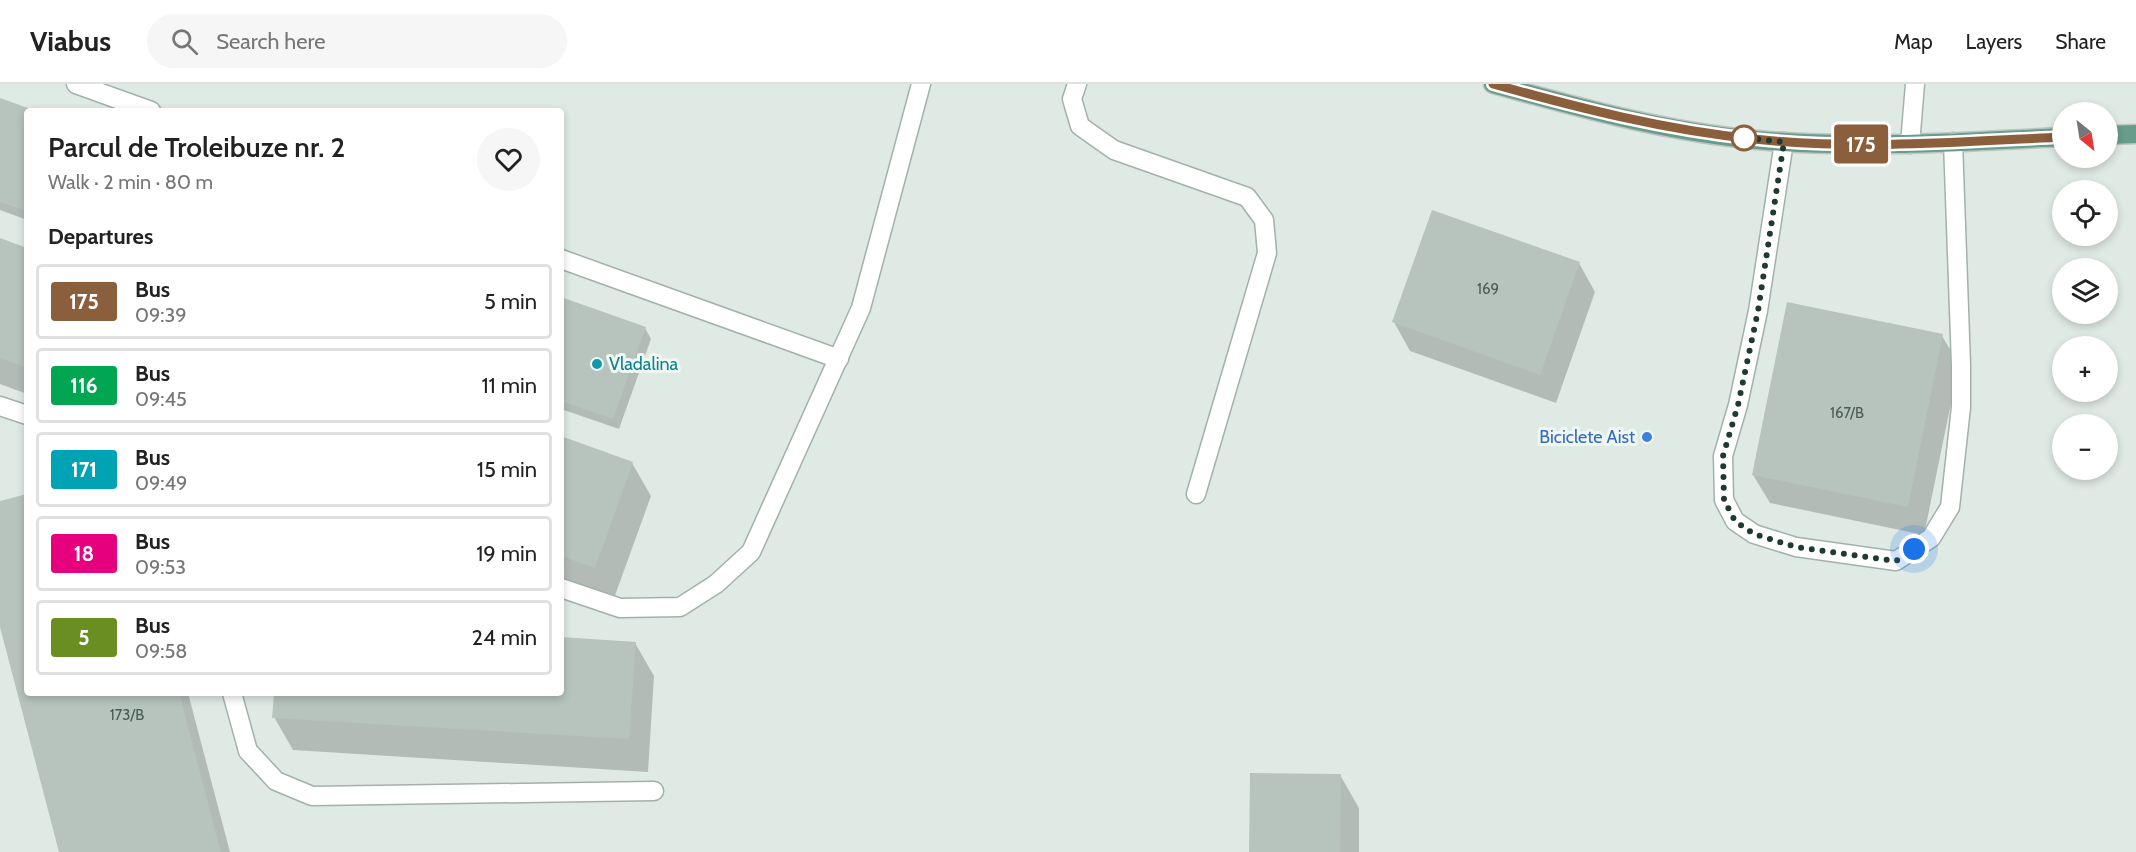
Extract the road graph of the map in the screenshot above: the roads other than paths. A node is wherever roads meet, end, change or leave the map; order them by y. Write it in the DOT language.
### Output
graph roads {
  1 [pos="76,84"];
  2 [pos="921,84"];
  3 [pos="1077,84"];
  4 [pos="1493,84"];
  5 [pos="1915,84"];
  6 [pos="143,108"];
  7 [pos="2136,134"];
  8 [pos="2118,135"];
  9 [pos="2052,137"];
  10 [pos="1784,142"];
  11 [pos="1953,142"];
  12 [pos="1910,144"];
  13 [pos="564,259"];
  14 [pos="839,359"];
  15 [pos="0,406"];
  16 [pos="24,414"];
  17 [pos="1196,494"];
  18 [pos="564,589"];
  19 [pos="233,696"];
  20 [pos="654,791"];
  1 -- 6 [label="lane"];
  2 -- 14 [label="lane"];
  3 -- 17 [label="lane"];
  4 -- 10 [label="main road"];
  5 -- 12 [label="lane"];
  7 -- 8 [label="main road"];
  9 -- 11 [label="main road"];
  10 -- 11 [label="lane"];
  10 -- 12 [label="main road"];
  11 -- 12 [label="main road"];
  13 -- 14 [label="lane"];
  14 -- 18 [label="lane"];
  15 -- 16 [label="lane"];
  19 -- 20 [label="lane"];
}
